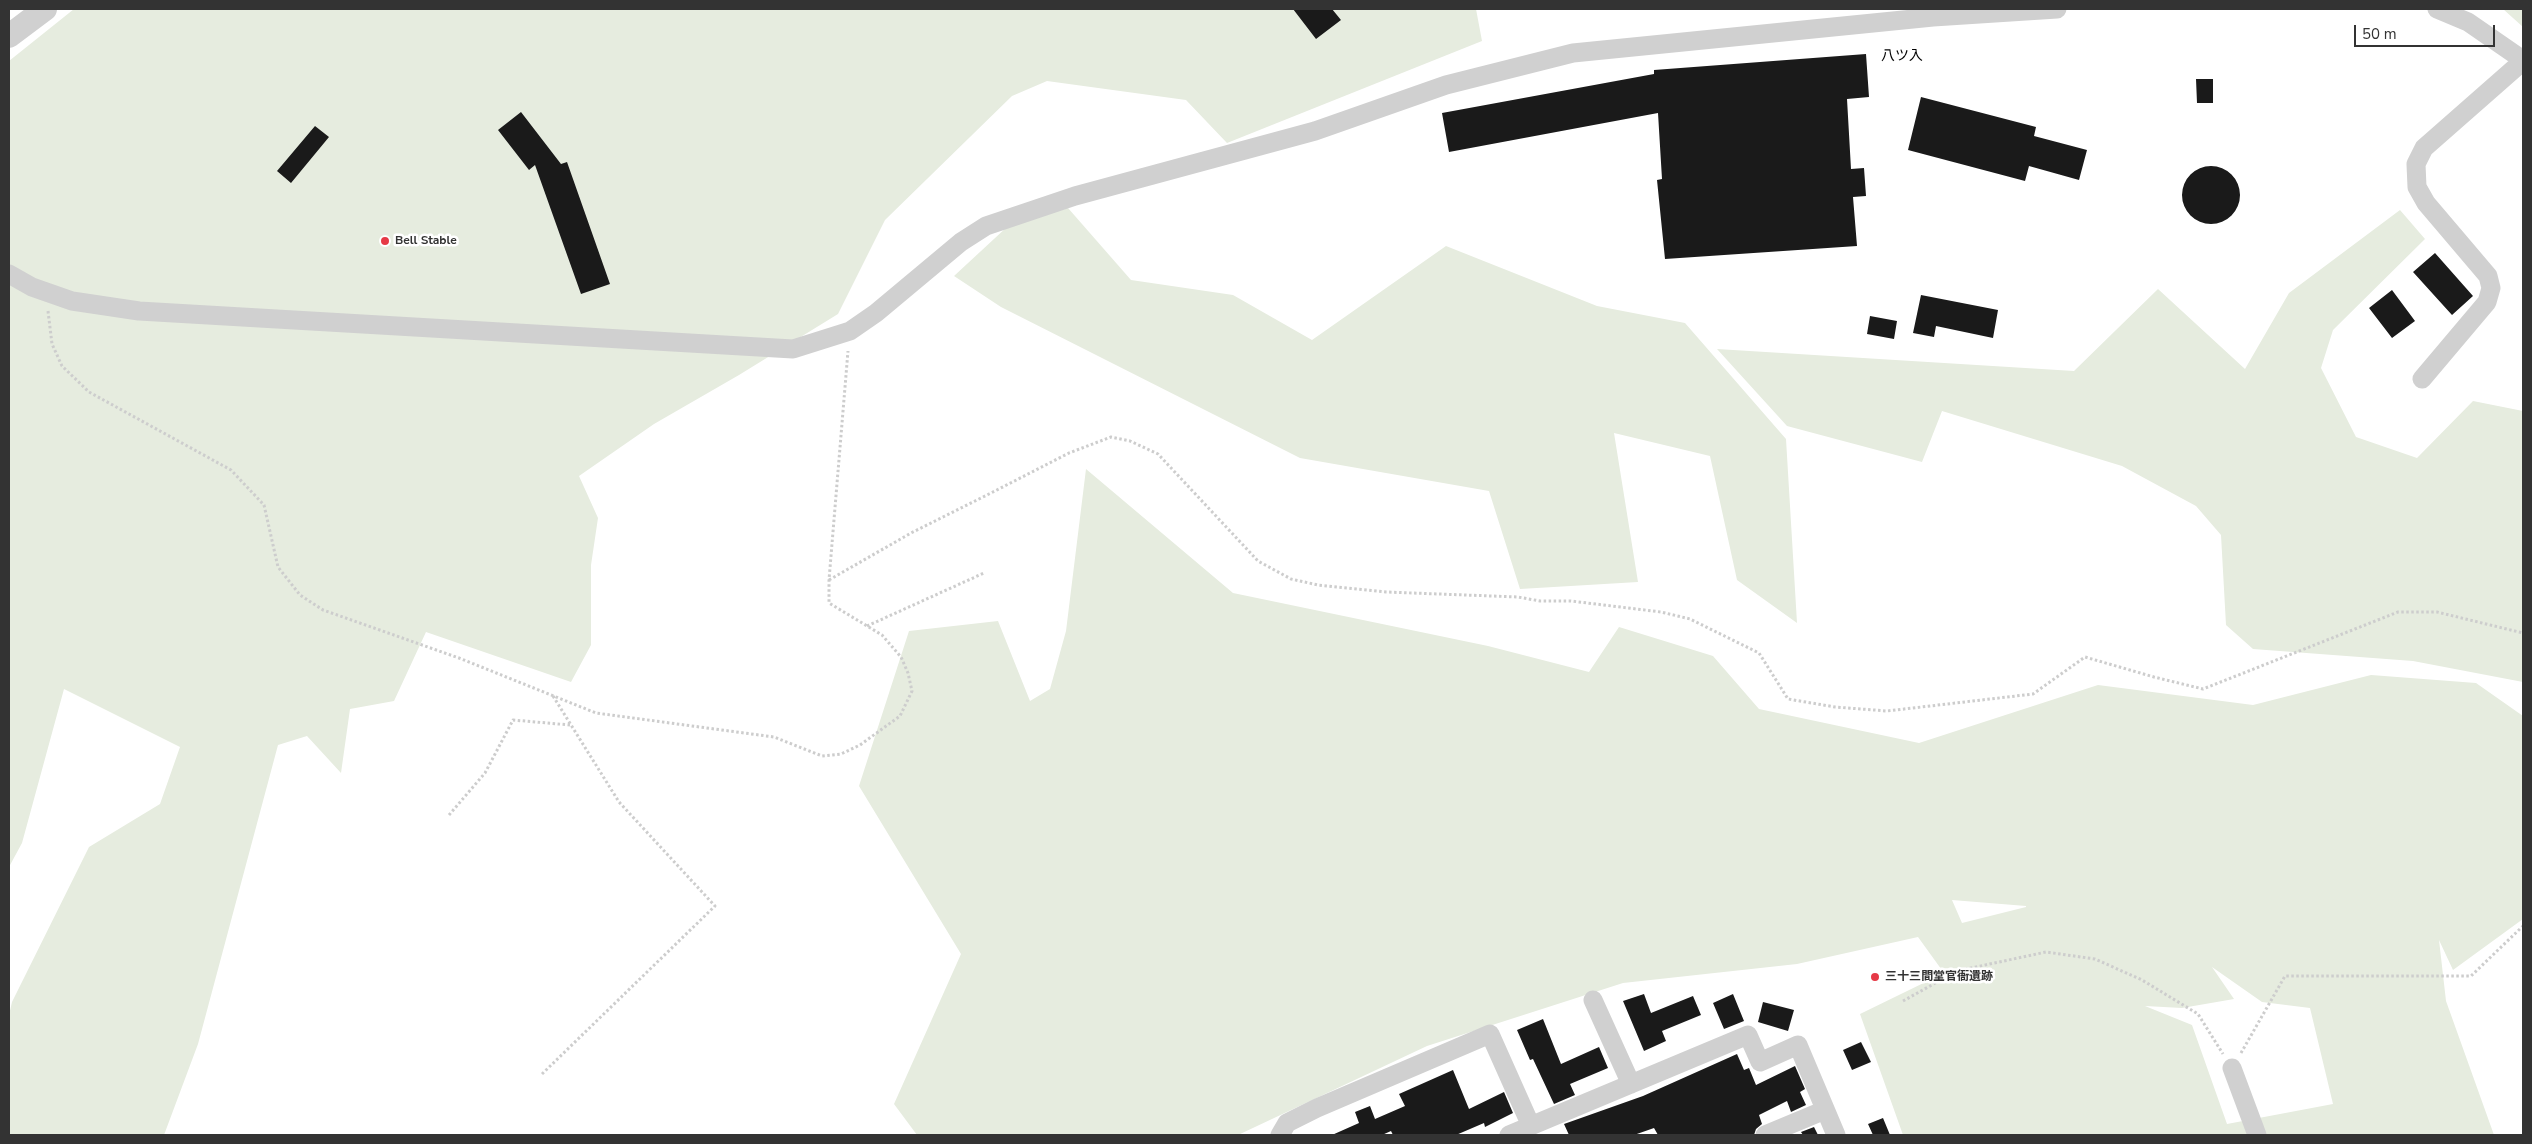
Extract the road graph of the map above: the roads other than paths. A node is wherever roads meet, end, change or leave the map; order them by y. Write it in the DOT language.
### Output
graph roads {
  1 [pos="45,9"];
  2 [pos="2057,9"];
  3 [pos="2437,9"];
  4 [pos="9,36"];
  5 [pos="2523,60"];
  6 [pos="9,274"];
  7 [pos="2422,379"];
  8 [pos="1594,1000"];
  9 [pos="2232,1068"];
  10 [pos="1631,1084"];
  11 [pos="1825,1110"];
  12 [pos="1531,1126"];
  13 [pos="1280,1135"];
  14 [pos="1509,1135"];
  15 [pos="1765,1135"];
  16 [pos="1836,1135"];
  17 [pos="2257,1135"];
  1 -- 4 [label="street"];
  2 -- 6 [label="street"];
  3 -- 5 [label="street"];
  5 -- 7 [label="street"];
  8 -- 10 [label="street"];
  9 -- 17 [label="street"];
  10 -- 11 [label="street"];
  10 -- 12 [label="street"];
  11 -- 15 [label="street"];
  11 -- 16 [label="street"];
  12 -- 13 [label="street"];
  12 -- 14 [label="street"];
}
